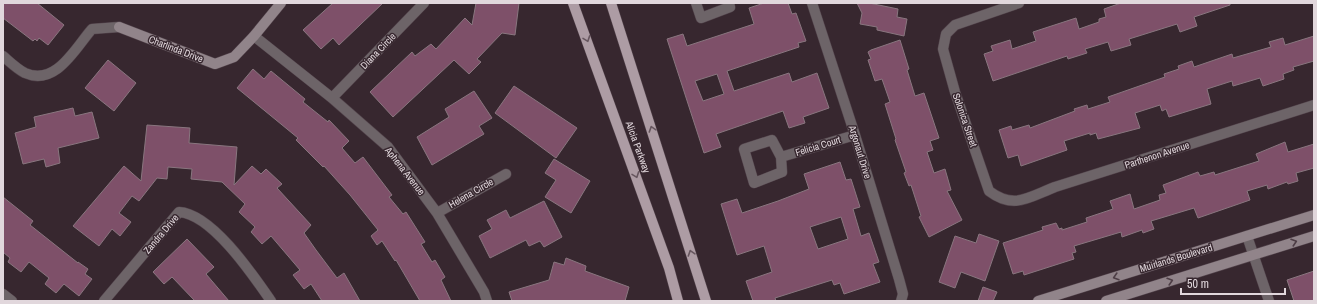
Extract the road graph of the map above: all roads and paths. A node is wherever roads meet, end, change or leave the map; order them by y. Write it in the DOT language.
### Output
graph roads {
  1 [pos="281,3"];
  2 [pos="424,3"];
  3 [pos="573,3"];
  4 [pos="611,3"];
  5 [pos="696,3"];
  6 [pos="729,3"];
  7 [pos="812,3"];
  8 [pos="1019,3"];
  9 [pos="119,27"];
  10 [pos="254,36"];
  11 [pos="3,56"];
  12 [pos="332,98"];
  13 [pos="1314,105"];
  14 [pos="855,135"];
  15 [pos="781,157"];
  16 [pos="506,174"];
  17 [pos="1000,199"];
  18 [pos="437,213"];
  19 [pos="1314,215"];
  20 [pos="1247,236"];
  21 [pos="1314,236"];
  22 [pos="1252,256"];
  23 [pos="3,294"];
  24 [pos="12,301"];
  25 [pos="104,301"];
  26 [pos="271,301"];
  27 [pos="487,301"];
  28 [pos="678,301"];
  29 [pos="706,301"];
  30 [pos="901,301"];
  31 [pos="1038,301"];
  32 [pos="1106,301"];
  33 [pos="1269,301"];
  1 -- 10 [label="main road, Charlinda Drive"];
  2 -- 12 [label="street, Diana Circle"];
  3 -- 28 [label="main road, Alicia Parkway, one-way"];
  29 -- 4 [label="main road, Alicia Parkway, one-way"];
  5 -- 6 [label="street"];
  7 -- 14 [label="street, Argonaut Drive"];
  8 -- 17 [label="street, Solonica Street"];
  9 -- 10 [label="main road, Charlinda Drive"];
  9 -- 11 [label="street"];
  10 -- 12 [label="street, Aphena Avenue"];
  12 -- 18 [label="street, Aphena Avenue"];
  13 -- 17 [label="street, Parthenon Avenue"];
  14 -- 15 [label="street, Felicia Court"];
  14 -- 30 [label="street, Argonaut Drive"];
  15 -- 15 [label="street"];
  16 -- 18 [label="street, Helena Circle"];
  18 -- 27 [label="street, Aphena Avenue"];
  19 -- 20 [label="main road, Muirlands Boulevard"];
  20 -- 22 [label="street"];
  20 -- 31 [label="main road, Muirlands Boulevard, one-way"];
  22 -- 21 [label="main road, Muirlands Boulevard, one-way"];
  32 -- 22 [label="main road, Muirlands Boulevard, one-way"];
  22 -- 33 [label="street"];
  23 -- 24 [label="street"];
  25 -- 26 [label="street, Zandra Drive"];
}
